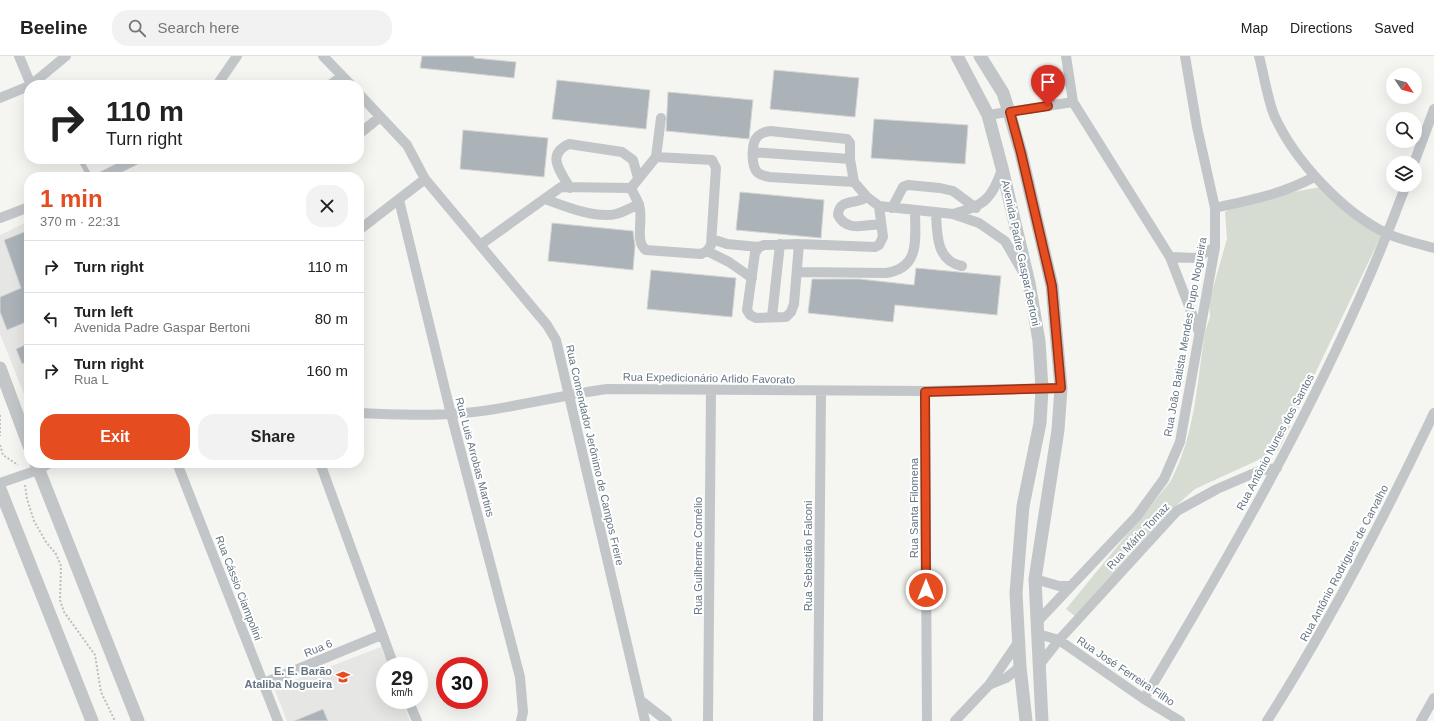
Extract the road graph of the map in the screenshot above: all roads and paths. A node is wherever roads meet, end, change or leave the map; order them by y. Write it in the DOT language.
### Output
graph roads {
  1 [pos="19,56"];
  2 [pos="66,56"];
  3 [pos="237,56"];
  4 [pos="323,56"];
  5 [pos="957,56"];
  6 [pos="980,56"];
  7 [pos="1066,56"];
  8 [pos="1185,56"];
  9 [pos="1259,56"];
  10 [pos="342,76"];
  11 [pos="28,80"];
  12 [pos="36,80"];
  13 [pos="220,80"];
  14 [pos="337,80"];
  15 [pos="346,80"];
  16 [pos="24,88"];
  17 [pos="0,98"];
  18 [pos="364,99"];
  19 [pos="1073,102"];
  20 [pos="1434,109"];
  21 [pos="1010,112"];
  22 [pos="988,115"];
  23 [pos="380,116"];
  24 [pos="661,118"];
  25 [pos="364,130"];
  26 [pos="753,152"];
  27 [pos="1417,156"];
  28 [pos="656,157"];
  29 [pos="850,159"];
  30 [pos="127,164"];
  31 [pos="1002,168"];
  32 [pos="111,172"];
  33 [pos="1314,177"];
  34 [pos="638,178"];
  35 [pos="425,180"];
  36 [pos="854,182"];
  37 [pos="570,188"];
  38 [pos="630,188"];
  39 [pos="1403,192"];
  40 [pos="867,197"];
  41 [pos="545,199"];
  42 [pos="399,200"];
  43 [pos="639,204"];
  44 [pos="879,206"];
  45 [pos="892,208"];
  46 [pos="976,208"];
  47 [pos="1215,208"];
  48 [pos="24,209"];
  49 [pos="915,210"];
  50 [pos="936,213"];
  51 [pos="953,214"];
  52 [pos="0,218"];
  53 [pos="364,224"];
  54 [pos="881,224"];
  55 [pos="1388,234"];
  56 [pos="712,239"];
  57 [pos="780,244"];
  58 [pos="799,244"];
  59 [pos="480,245"];
  60 [pos="759,247"];
  61 [pos="1215,247"];
  62 [pos="1434,248"];
  63 [pos="707,251"];
  64 [pos="1170,257"];
  65 [pos="962,266"];
  66 [pos="797,272"];
  67 [pos="752,278"];
  68 [pos="1029,283"];
  69 [pos="772,317"];
  70 [pos="1199,332"];
  71 [pos="0,368"];
  72 [pos="1061,388"];
  73 [pos="1042,389"];
  74 [pos="711,391"];
  75 [pos="821,392"];
  76 [pos="925,392"];
  77 [pos="569,394"];
  78 [pos="364,413"];
  79 [pos="1434,413"];
  80 [pos="451,414"];
  81 [pos="0,415"];
  82 [pos="24,433"];
  83 [pos="0,436"];
  84 [pos="0,445"];
  85 [pos="34,468"];
  86 [pos="38,468"];
  87 [pos="179,468"];
  88 [pos="322,468"];
  89 [pos="1277,468"];
  90 [pos="24,474"];
  91 [pos="0,483"];
  92 [pos="0,489"];
  93 [pos="1035,579"];
  94 [pos="1070,586"];
  95 [pos="1038,628"];
  96 [pos="381,634"];
  97 [pos="1059,640"];
  98 [pos="1019,641"];
  99 [pos="390,657"];
  100 [pos="1040,664"];
  101 [pos="1020,667"];
  102 [pos="264,683"];
  103 [pos="989,685"];
  104 [pos="1434,698"];
  105 [pos="1144,699"];
  106 [pos="640,700"];
  107 [pos="412,709"];
  108 [pos="92,721"];
  109 [pos="115,721"];
  110 [pos="138,721"];
  111 [pos="278,721"];
  112 [pos="417,721"];
  113 [pos="521,721"];
  114 [pos="645,721"];
  115 [pos="667,721"];
  116 [pos="708,721"];
  117 [pos="818,721"];
  118 [pos="927,721"];
  119 [pos="955,721"];
  120 [pos="1026,721"];
  121 [pos="1042,721"];
  122 [pos="1180,721"];
  123 [pos="1267,721"];
  124 [pos="1421,721"];
  1 -- 11 [label="street"];
  2 -- 12 [label="street"];
  3 -- 13 [label="street"];
  4 -- 10 [label="street"];
  5 -- 22 [label="street, Avenida Padre Gaspar Bertoni"];
  6 -- 21 [label="street, Avenida Padre Gaspar Bertoni"];
  7 -- 19 [label="street"];
  8 -- 47 [label="street, Rua João Batista Mendes Pupo Nogueira"];
  9 -- 33 [label="street"];
  10 -- 14 [label="street"];
  10 -- 15 [label="street"];
  16 -- 17 [label="street"];
  18 -- 23 [label="street, Rua Comendador Jerônimo de Campos Freire"];
  19 -- 21 [label="street"];
  19 -- 64 [label="street"];
  20 -- 27 [label="street"];
  21 -- 22 [label="street"];
  21 -- 72 [label="street, Avenida Padre Gaspar Bertoni"];
  22 -- 31 [label="street, Avenida Padre Gaspar Bertoni"];
  23 -- 25 [label="street"];
  23 -- 35 [label="street, Rua Comendador Jerônimo de Campos Freire"];
  24 -- 28 [label="street"];
  26 -- 29 [label="street"];
  26 -- 29 [label="street"];
  26 -- 36 [label="street"];
  28 -- 34 [label="street"];
  28 -- 56 [label="street"];
  29 -- 36 [label="street"];
  30 -- 32 [label="street"];
  31 -- 46 [label="street"];
  31 -- 68 [label="street, Avenida Padre Gaspar Bertoni"];
  33 -- 47 [label="street"];
  33 -- 55 [label="street"];
  34 -- 37 [label="street"];
  34 -- 38 [label="street"];
  35 -- 42 [label="street"];
  35 -- 59 [label="street, Rua Comendador Jerônimo de Campos Freire"];
  36 -- 40 [label="street"];
  37 -- 38 [label="street"];
  37 -- 41 [label="street"];
  38 -- 43 [label="street"];
  39 -- 55 [label="street, Rua Antônio Nunes dos Santos"];
  40 -- 44 [label="street"];
  40 -- 54 [label="street"];
  41 -- 43 [label="street"];
  41 -- 59 [label="street"];
  42 -- 53 [label="street"];
  42 -- 80 [label="street, Rua Luis Arrobas Martins"];
  43 -- 63 [label="street"];
  44 -- 45 [label="street"];
  44 -- 54 [label="street"];
  45 -- 46 [label="street"];
  45 -- 49 [label="street"];
  46 -- 51 [label="street"];
  47 -- 61 [label="street, Rua João Batista Mendes Pupo Nogueira"];
  48 -- 52 [label="street"];
  49 -- 50 [label="street"];
  49 -- 66 [label="street"];
  50 -- 51 [label="street"];
  50 -- 65 [label="street"];
  51 -- 68 [label="street"];
  54 -- 58 [label="street"];
  55 -- 62 [label="street"];
  55 -- 89 [label="street, Rua Antônio Nunes dos Santos"];
  56 -- 60 [label="street"];
  56 -- 63 [label="street"];
  57 -- 58 [label="street"];
  57 -- 60 [label="street"];
  57 -- 69 [label="street"];
  58 -- 66 [label="street"];
  59 -- 77 [label="street, Rua Comendador Jerônimo de Campos Freire"];
  60 -- 67 [label="street"];
  61 -- 64 [label="street"];
  61 -- 70 [label="street, Rua João Batista Mendes Pupo Nogueira"];
  63 -- 67 [label="street"];
  64 -- 70 [label="street"];
  66 -- 69 [label="street"];
  67 -- 69 [label="street"];
  68 -- 73 [label="street, Avenida Padre Gaspar Bertoni"];
  70 -- 94 [label="street, Rua João Batista Mendes Pupo Nogueira"];
  71 -- 82 [label="street"];
  72 -- 73 [label="street, Rua Expedicionário Arlido Favorato"];
  72 -- 93 [label="street, Avenida Padre Gaspar Bertoni"];
  73 -- 76 [label="street, Rua Expedicionário Arlido Favorato"];
  73 -- 98 [label="street, Avenida Padre Gaspar Bertoni"];
  74 -- 75 [label="street, Rua Expedicionário Arlido Favorato"];
  74 -- 77 [label="street, Rua Expedicionário Arlido Favorato"];
  74 -- 116 [label="street, Rua Guilherme Cornélio"];
  75 -- 76 [label="street, Rua Expedicionário Arlido Favorato"];
  75 -- 117 [label="street, Rua Sebastião Falconi"];
  76 -- 118 [label="street, Rua Santa Filomena"];
  77 -- 80 [label="street, Rua Expedicionário Arlido Favorato"];
  77 -- 106 [label="street, Rua Comendador Jerônimo de Campos Freire"];
  78 -- 80 [label="street, Rua Expedicionário Arlido Favorato"];
  79 -- 123 [label="street, Rua Antônio Rodrigues de Carvalho"];
  80 -- 113 [label="street, Rua Luis Arrobas Martins"];
  81 -- 83 [label="path"];
  84 -- 90 [label="path"];
  85 -- 90 [label="street"];
  86 -- 110 [label="street"];
  87 -- 102 [label="street, Rua Cássio Ciampolini"];
  88 -- 96 [label="street"];
  89 -- 97 [label="street, Rua Mário Tomaz"];
  89 -- 105 [label="street, Rua Antônio Nunes dos Santos"];
  90 -- 91 [label="street"];
  90 -- 109 [label="path"];
  92 -- 108 [label="street"];
  93 -- 94 [label="street"];
  93 -- 95 [label="street, Avenida Padre Gaspar Bertoni"];
  94 -- 95 [label="street, Rua João Batista Mendes Pupo Nogueira"];
  95 -- 97 [label="street"];
  95 -- 98 [label="street"];
  95 -- 100 [label="street, Avenida Padre Gaspar Bertoni"];
  96 -- 99 [label="street"];
  96 -- 102 [label="street, Rua 6"];
  97 -- 100 [label="street, Rua Mário Tomaz"];
  97 -- 105 [label="street, Rua José Ferreira Filho"];
  98 -- 101 [label="street, Avenida Padre Gaspar Bertoni"];
  98 -- 103 [label="street"];
  100 -- 101 [label="street"];
  100 -- 121 [label="street, Avenida Padre Gaspar Bertoni"];
  101 -- 103 [label="street"];
  101 -- 120 [label="street, Avenida Padre Gaspar Bertoni"];
  102 -- 111 [label="street, Rua Cássio Ciampolini"];
  103 -- 119 [label="street"];
  104 -- 124 [label="street"];
  105 -- 122 [label="street, Rua José Ferreira Filho"];
  106 -- 114 [label="street, Rua Comendador Jerônimo de Campos Freire"];
  106 -- 115 [label="street"];
  107 -- 112 [label="street"];
}
